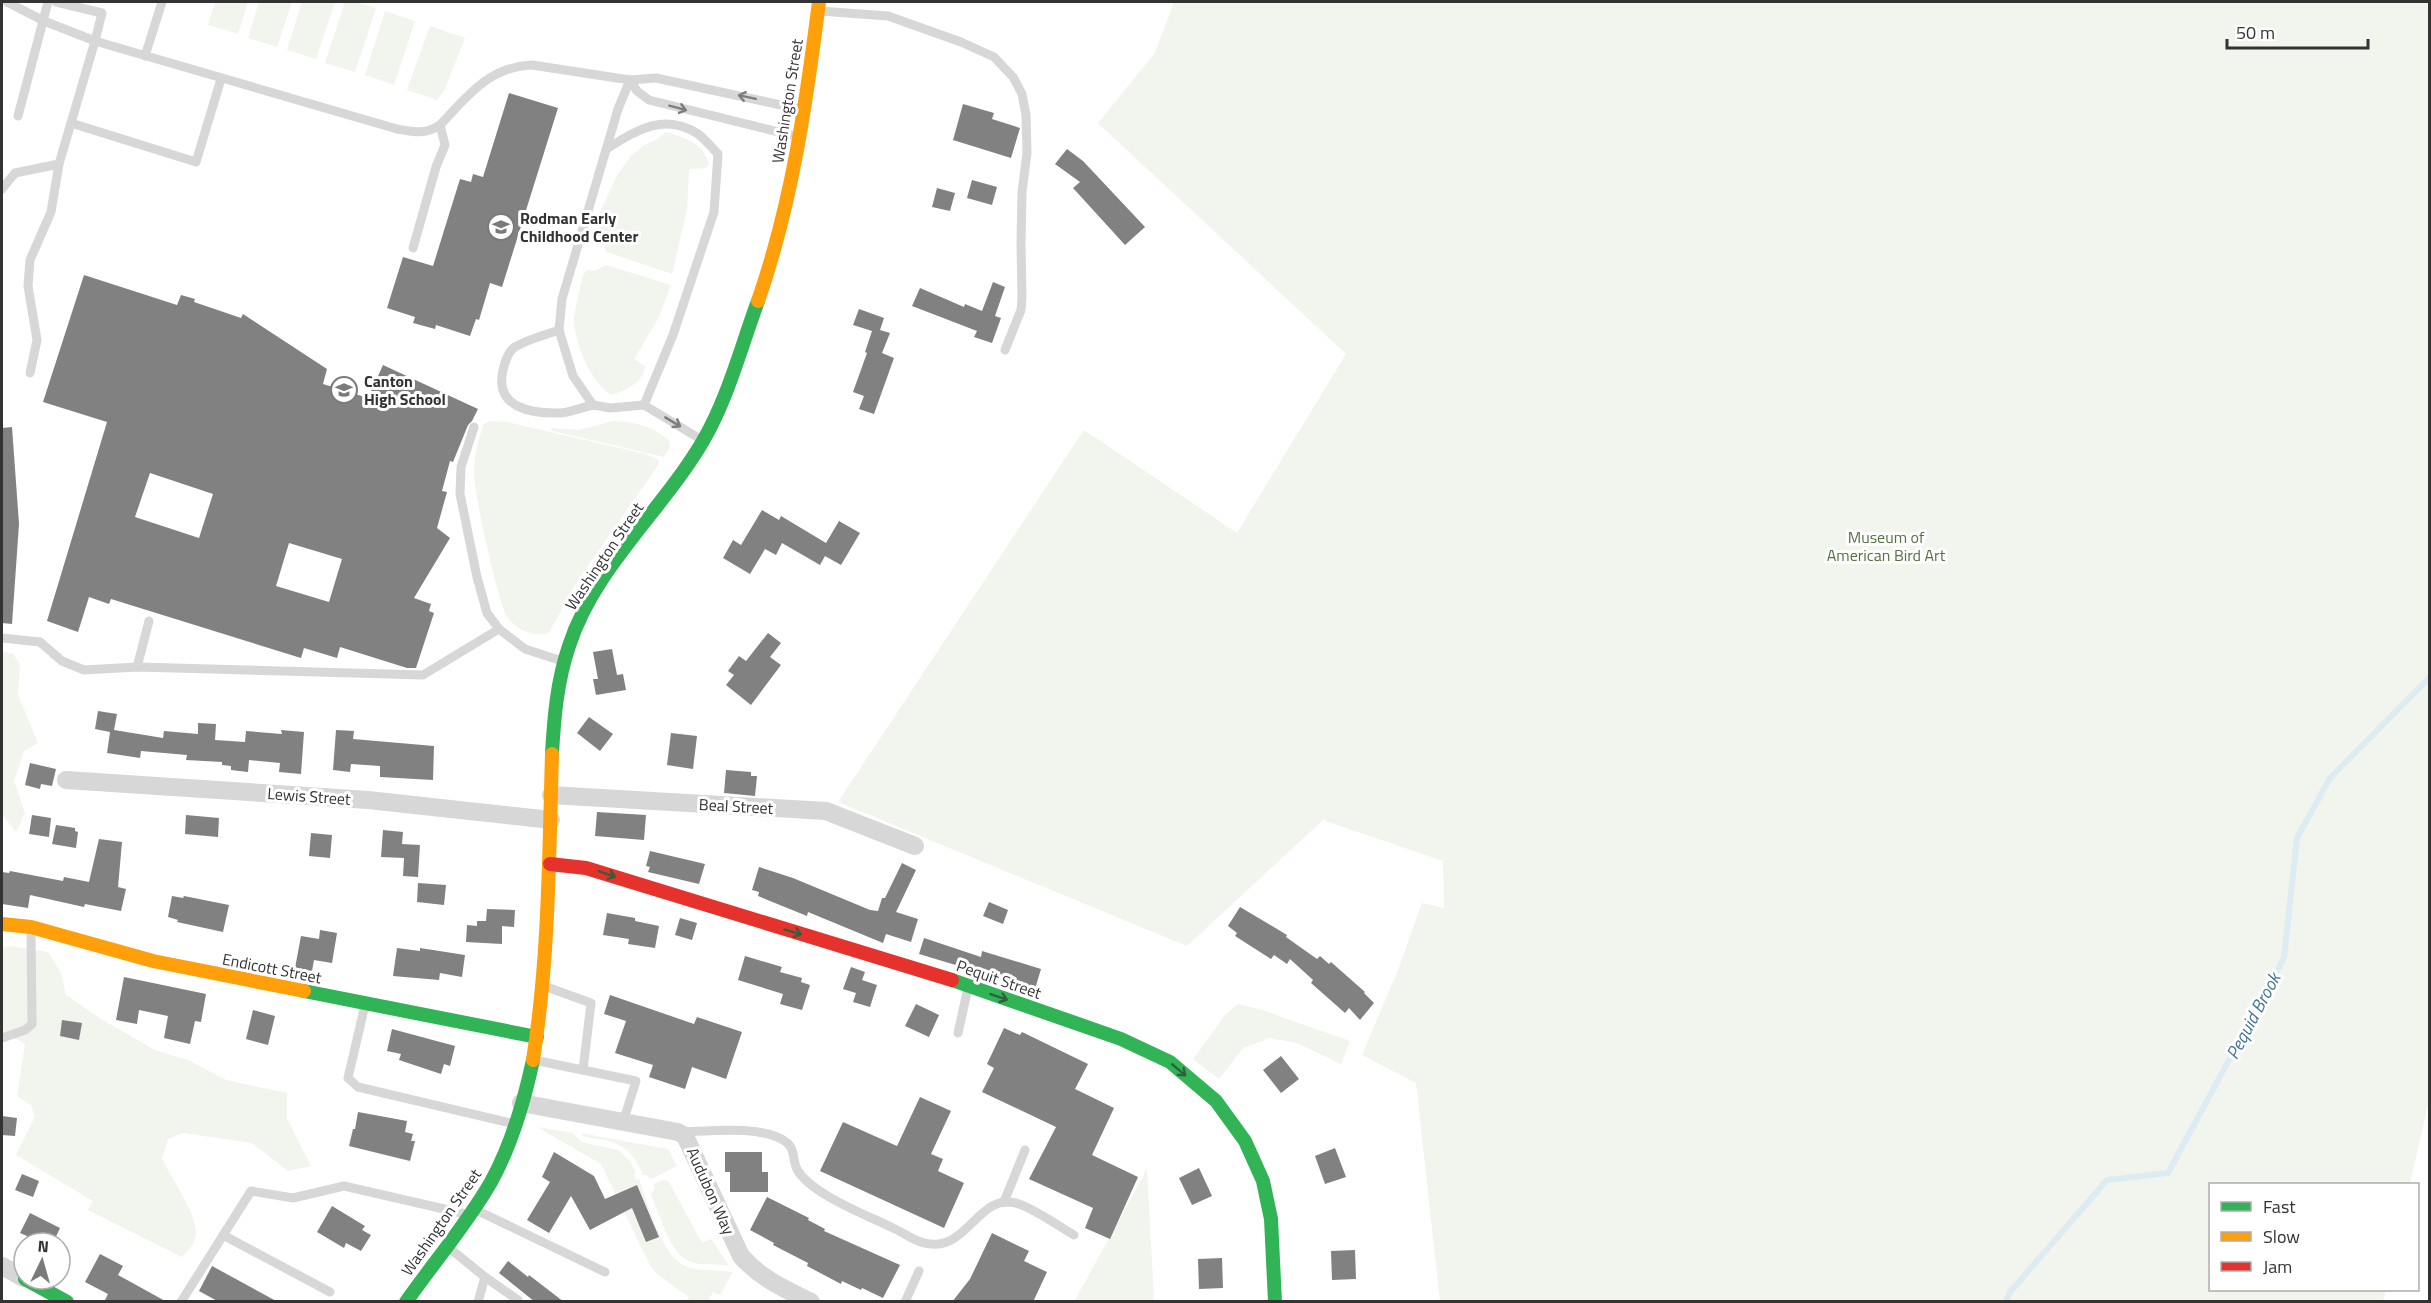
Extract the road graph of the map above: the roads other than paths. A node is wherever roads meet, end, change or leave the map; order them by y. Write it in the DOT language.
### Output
graph roads {
  1 [pos="7,2"];
  2 [pos="48,2"];
  3 [pos="56,2"];
  4 [pos="162,2"];
  5 [pos="818,6"];
  6 [pos="44,21"];
  7 [pos="95,41"];
  8 [pos="145,56"];
  9 [pos="221,79"];
  10 [pos="630,80"];
  11 [pos="804,110"];
  12 [pos="18,116"];
  13 [pos="71,123"];
  14 [pos="440,125"];
  15 [pos="799,137"];
  16 [pos="608,148"];
  17 [pos="59,164"];
  18 [pos="2,189"];
  19 [pos="413,248"];
  20 [pos="559,330"];
  21 [pos="1005,350"];
  22 [pos="30,373"];
  23 [pos="593,405"];
  24 [pos="644,405"];
  25 [pos="474,427"];
  26 [pos="702,440"];
  27 [pos="149,621"];
  28 [pos="499,629"];
  29 [pos="2,638"];
  30 [pos="564,661"];
  31 [pos="137,667"];
  32 [pos="66,780"];
  33 [pos="551,795"];
  34 [pos="551,820"];
  35 [pos="915,846"];
  36 [pos="550,864"];
  37 [pos="2,924"];
  38 [pos="31,927"];
  39 [pos="544,986"];
  40 [pos="968,986"];
  41 [pos="366,1003"];
  42 [pos="958,1033"];
  43 [pos="537,1036"];
  44 [pos="2,1038"];
  45 [pos="532,1060"];
  46 [pos="583,1070"];
  47 [pos="521,1103"];
  48 [pos="624,1122"];
  49 [pos="515,1124"];
  50 [pos="678,1132"];
  51 [pos="1025,1150"];
  52 [pos="1004,1202"];
  53 [pos="472,1212"];
  54 [pos="1074,1235"];
  55 [pos="223,1236"];
  56 [pos="447,1246"];
  57 [pos="919,1271"];
  58 [pos="605,1272"];
  59 [pos="485,1277"];
  60 [pos="47,1291"];
  61 [pos="330,1292"];
  62 [pos="518,1300"];
  63 [pos="67,1302"];
  64 [pos="181,1302"];
  65 [pos="406,1302"];
  66 [pos="478,1302"];
  67 [pos="811,1302"];
  68 [pos="905,1302"];
  69 [pos="1275,1302"];
  1 -- 6 [label="lane"];
  2 -- 6 [label="lane"];
  3 -- 7 [label="lane"];
  4 -- 8 [label="lane"];
  5 -- 11 [label="street, Washington Street"];
  5 -- 21 [label="lane"];
  6 -- 7 [label="lane"];
  6 -- 12 [label="lane"];
  7 -- 8 [label="lane"];
  7 -- 13 [label="lane"];
  8 -- 9 [label="lane"];
  9 -- 13 [label="lane"];
  9 -- 14 [label="lane"];
  11 -- 10 [label="lane, one-way"];
  10 -- 14 [label="lane"];
  10 -- 15 [label="lane, one-way"];
  10 -- 16 [label="lane"];
  11 -- 15 [label="street, Washington Street"];
  13 -- 17 [label="lane"];
  14 -- 19 [label="lane"];
  15 -- 26 [label="street, Washington Street"];
  16 -- 20 [label="lane"];
  16 -- 24 [label="lane"];
  17 -- 18 [label="lane"];
  17 -- 22 [label="lane"];
  20 -- 23 [label="lane"];
  20 -- 23 [label="lane"];
  23 -- 24 [label="lane"];
  24 -- 26 [label="lane, one-way"];
  25 -- 28 [label="lane"];
  26 -- 30 [label="street, Washington Street"];
  27 -- 31 [label="lane"];
  28 -- 30 [label="lane"];
  28 -- 31 [label="lane"];
  29 -- 31 [label="lane"];
  30 -- 33 [label="street, Washington Street"];
  32 -- 34 [label="street, Lewis Street"];
  33 -- 34 [label="street, Washington Street"];
  33 -- 35 [label="street, Beal Street"];
  34 -- 36 [label="street, Washington Street"];
  36 -- 39 [label="street, Washington Street"];
  36 -- 40 [label="street, Pequit Street, one-way"];
  37 -- 38 [label="street, Endicott Street"];
  38 -- 41 [label="street, Endicott Street"];
  38 -- 44 [label="lane"];
  39 -- 43 [label="street, Washington Street"];
  39 -- 46 [label="lane"];
  40 -- 42 [label="lane"];
  40 -- 69 [label="street, Pequit Street, one-way"];
  41 -- 43 [label="street, Endicott Street"];
  41 -- 49 [label="lane"];
  43 -- 45 [label="street, Washington Street"];
  45 -- 46 [label="lane"];
  45 -- 47 [label="street, Washington Street"];
  46 -- 48 [label="lane"];
  47 -- 48 [label="street, Audubon Way"];
  47 -- 49 [label="street, Washington Street"];
  48 -- 50 [label="street, Audubon Way"];
  49 -- 53 [label="street, Washington Street"];
  50 -- 52 [label="lane"];
  50 -- 67 [label="street, Audubon Way"];
  51 -- 52 [label="lane"];
  52 -- 54 [label="lane"];
  53 -- 55 [label="lane"];
  53 -- 56 [label="street, Washington Street"];
  53 -- 58 [label="lane"];
  55 -- 61 [label="lane"];
  55 -- 64 [label="lane"];
  56 -- 59 [label="lane"];
  56 -- 65 [label="street, Washington Street"];
  57 -- 68 [label="lane"];
  59 -- 62 [label="lane"];
  59 -- 66 [label="lane"];
  60 -- 63 [label="street"];
}
